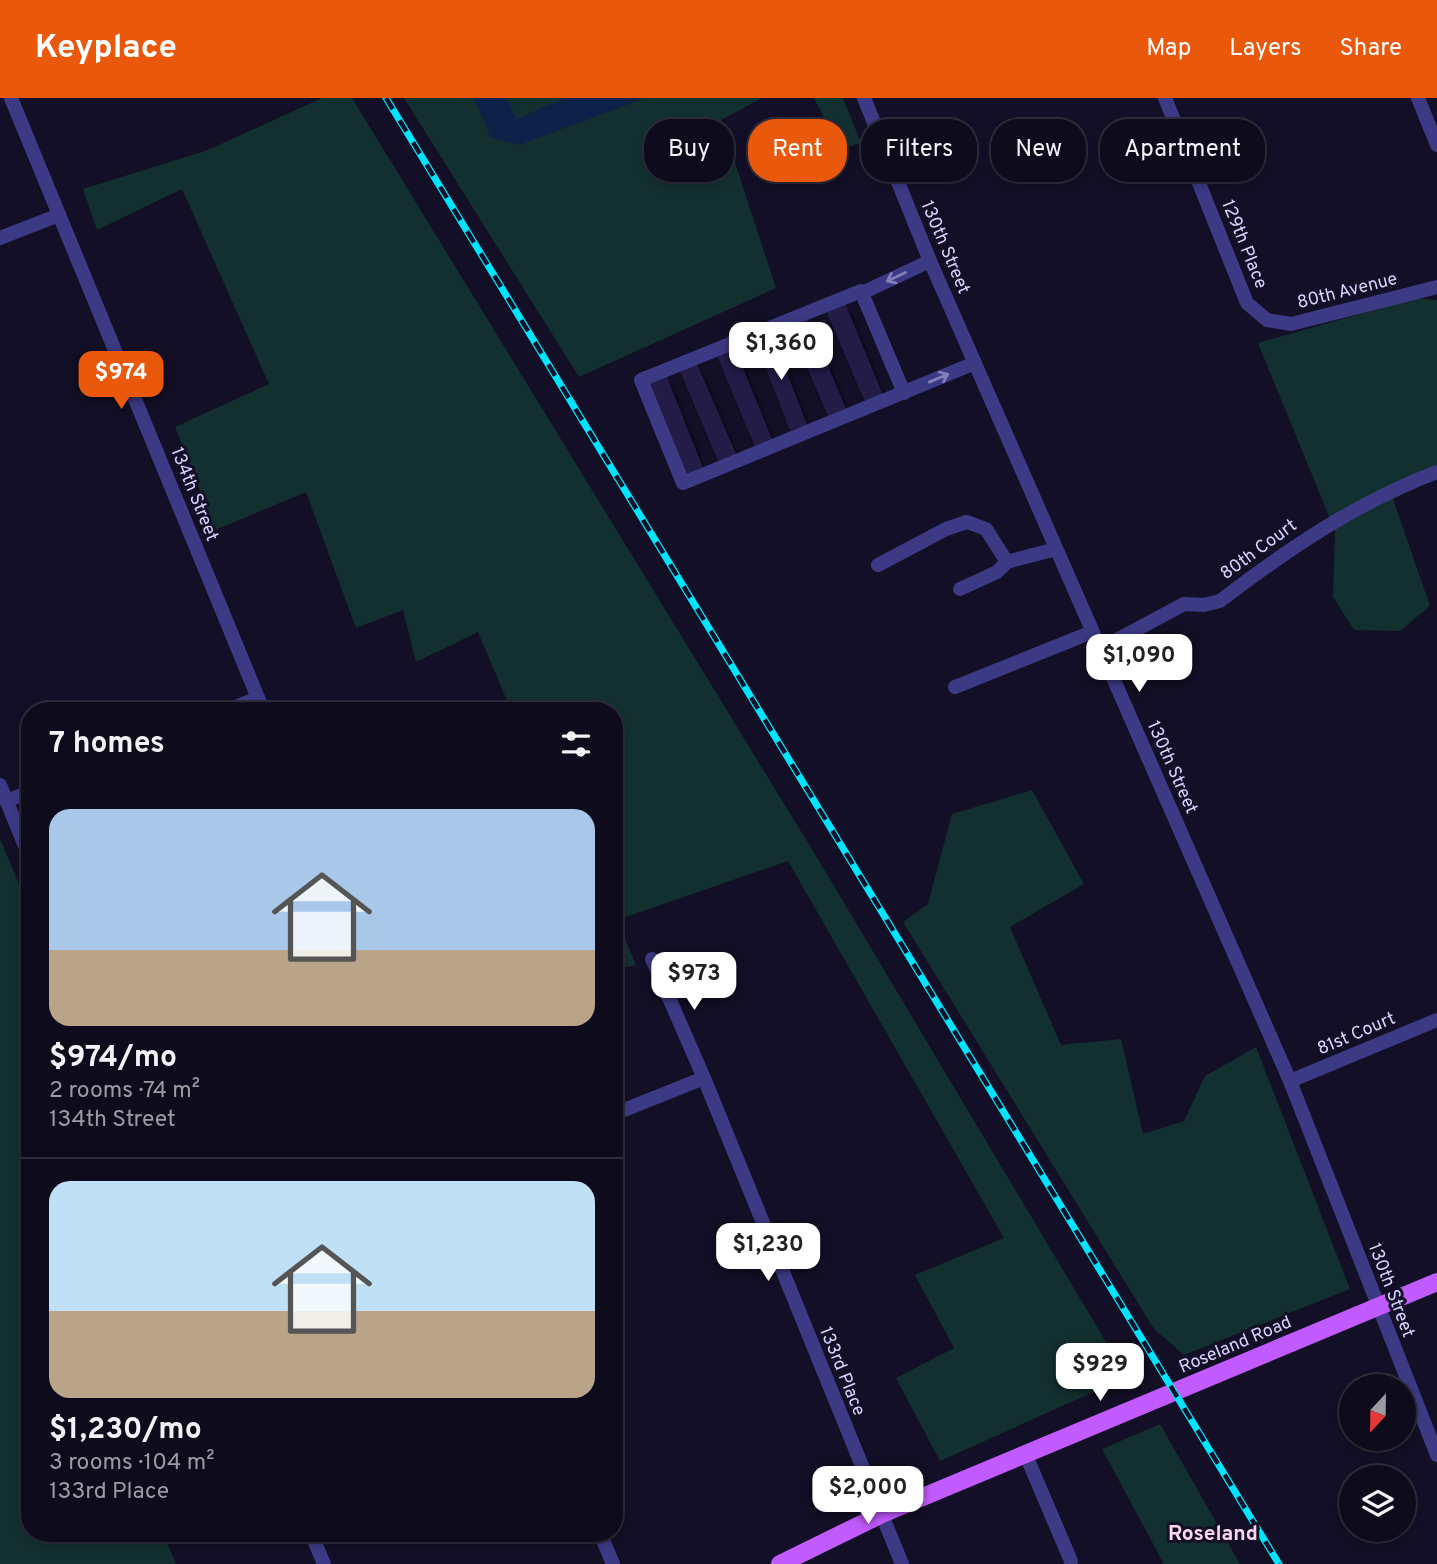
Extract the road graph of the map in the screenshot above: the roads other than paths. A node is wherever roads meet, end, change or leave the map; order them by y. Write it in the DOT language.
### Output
graph roads {
  1 [pos="11,98"];
  2 [pos="864,98"];
  3 [pos="1165,98"];
  4 [pos="1418,98"];
  5 [pos="1437,145"];
  6 [pos="59,215"];
  7 [pos="0,237"];
  8 [pos="930,261"];
  9 [pos="1437,287"];
  10 [pos="862,293"];
  11 [pos="1267,320"];
  12 [pos="975,363"];
  13 [pos="904,393"];
  14 [pos="1437,472"];
  15 [pos="1056,549"];
  16 [pos="1007,562"];
  17 [pos="878,565"];
  18 [pos="960,589"];
  19 [pos="1093,632"];
  20 [pos="1100,649"];
  21 [pos="954,687"];
  22 [pos="259,702"];
  23 [pos="0,785"];
  24 [pos="21,795"];
  25 [pos="6,801"];
  26 [pos="21,837"];
  27 [pos="652,959"];
  28 [pos="1437,1020"];
  29 [pos="704,1078"];
  30 [pos="1290,1082"];
  31 [pos="623,1110"];
  32 [pos="1437,1282"];
  33 [pos="1377,1306"];
  34 [pos="1025,1453"];
  35 [pos="1437,1455"];
  36 [pos="882,1514"];
  37 [pos="315,1542"];
  38 [pos="604,1542"];
  39 [pos="1071,1561"];
  40 [pos="324,1564"];
  41 [pos="613,1564"];
  42 [pos="780,1564"];
  43 [pos="902,1564"];
  1 -- 6 [label="street, 134th Street"];
  2 -- 8 [label="street, 130th Street"];
  3 -- 11 [label="street, 129th Place"];
  4 -- 5 [label="street"];
  6 -- 7 [label="street"];
  6 -- 22 [label="street, 134th Street"];
  8 -- 10 [label="street, one-way"];
  8 -- 12 [label="street, 130th Street"];
  9 -- 11 [label="street, 80th Avenue"];
  10 -- 13 [label="street"];
  10 -- 13 [label="street"];
  13 -- 12 [label="street, one-way"];
  12 -- 15 [label="street, 130th Street"];
  14 -- 20 [label="street, 80th Court"];
  15 -- 16 [label="street"];
  15 -- 19 [label="street, 130th Street"];
  16 -- 17 [label="street"];
  16 -- 18 [label="street"];
  19 -- 20 [label="street, 130th Street"];
  19 -- 21 [label="street"];
  20 -- 30 [label="street, 130th Street"];
  23 -- 25 [label="street"];
  24 -- 25 [label="street"];
  25 -- 26 [label="street"];
  27 -- 29 [label="street, 133rd Place"];
  28 -- 30 [label="street, 81st Court"];
  29 -- 31 [label="street"];
  29 -- 36 [label="street, 133rd Place"];
  30 -- 33 [label="street, 130th Street"];
  32 -- 33 [label="main road, Roseland Road"];
  33 -- 34 [label="main road, Roseland Road"];
  33 -- 35 [label="street, 130th Street"];
  34 -- 36 [label="main road, Roseland Road"];
  34 -- 39 [label="street"];
  36 -- 42 [label="main road, Roseland Road"];
  36 -- 43 [label="street, 133rd Place"];
  37 -- 40 [label="street"];
  38 -- 41 [label="street"];
}
